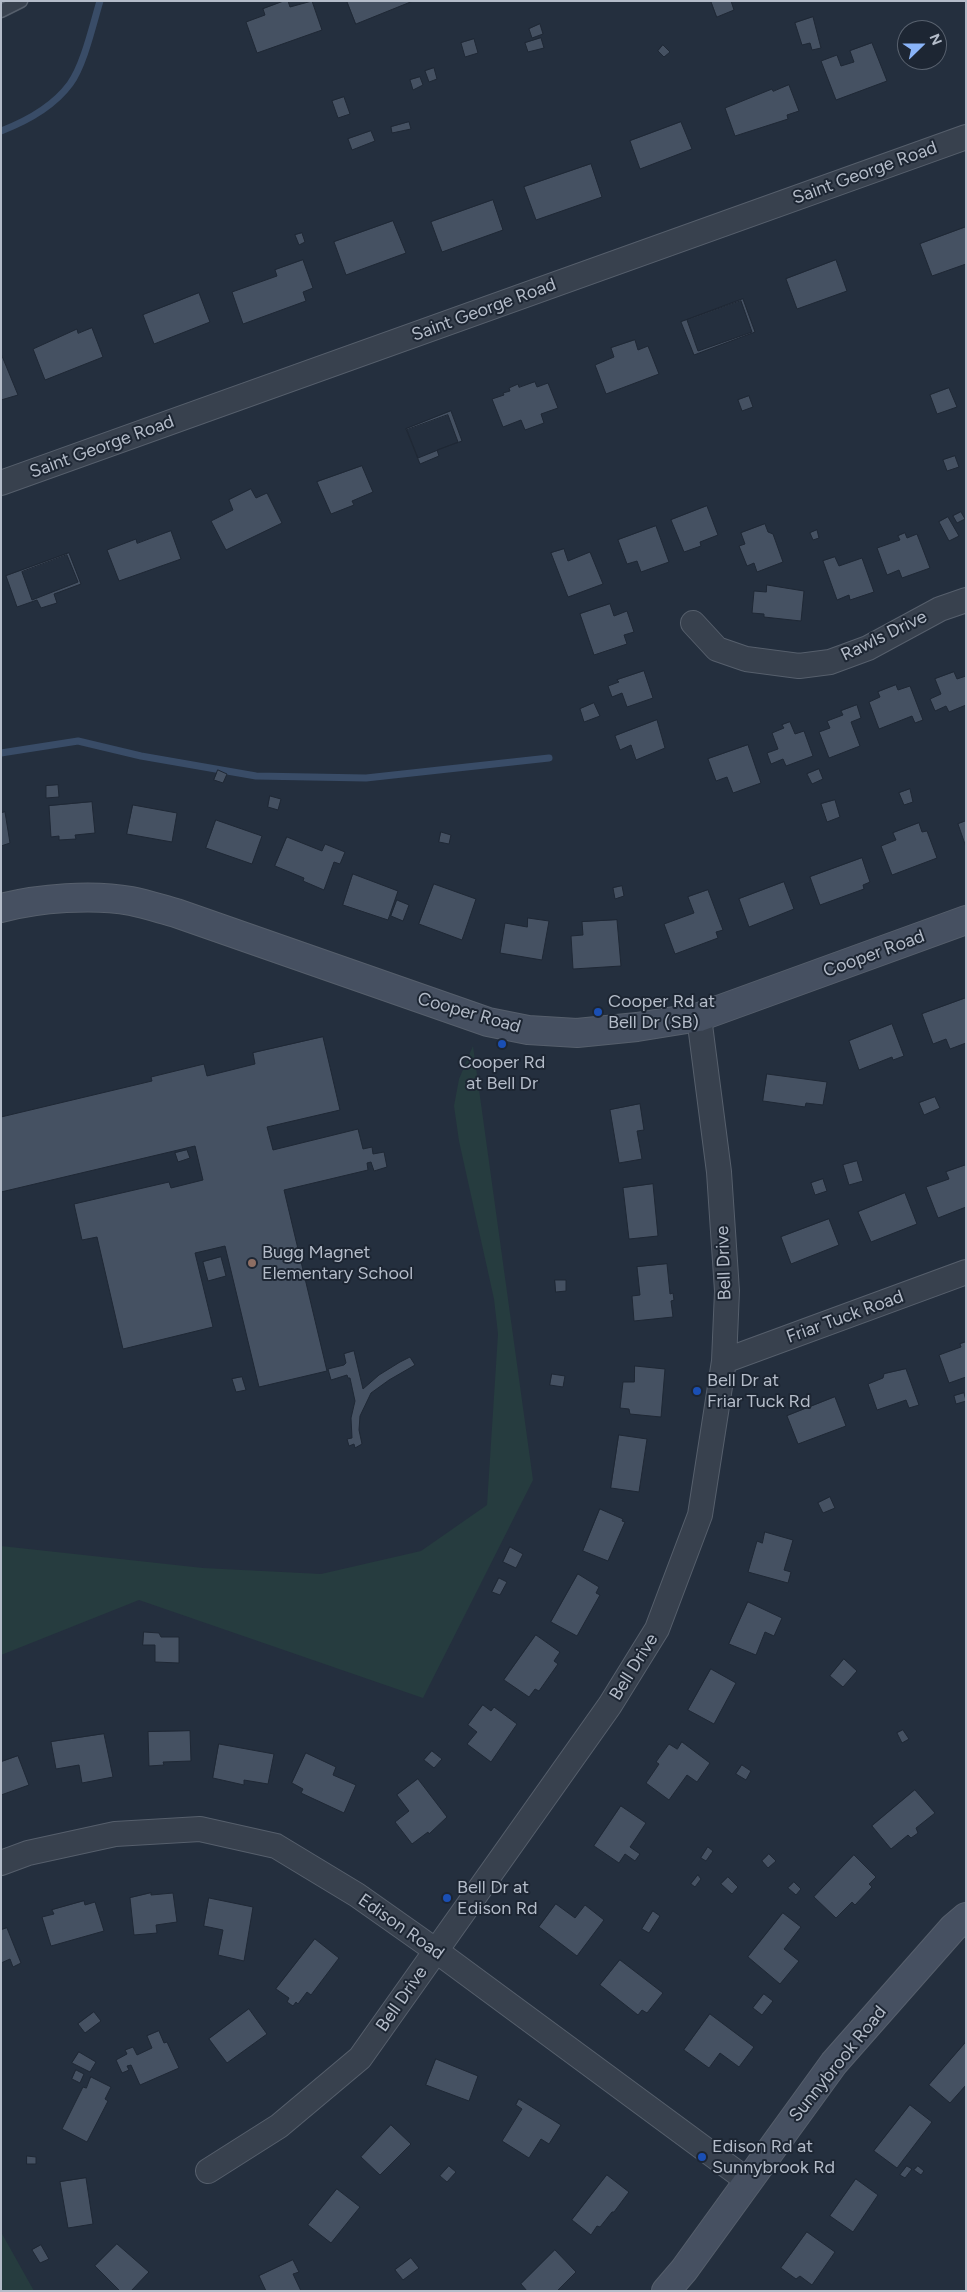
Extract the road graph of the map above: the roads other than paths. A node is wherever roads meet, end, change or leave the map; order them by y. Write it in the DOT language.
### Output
graph roads {
  1 [pos="21,1"];
  2 [pos="1,10"];
  3 [pos="966,137"];
  4 [pos="1,483"];
  5 [pos="966,600"];
  6 [pos="693,623"];
  7 [pos="1,908"];
  8 [pos="966,920"];
  9 [pos="699,1017"];
  10 [pos="966,1272"];
  11 [pos="724,1361"];
  12 [pos="1,1863"];
  13 [pos="966,1917"];
  14 [pos="435,1950"];
  15 [pos="208,2171"];
  16 [pos="748,2181"];
  17 [pos="666,2291"];
  1 -- 2 [label="lane"];
  3 -- 4 [label="street, Saint George Road"];
  5 -- 6 [label="street, Rawls Drive"];
  7 -- 9 [label="street, Cooper Road"];
  8 -- 9 [label="street, Cooper Road"];
  9 -- 11 [label="street, Bell Drive"];
  10 -- 11 [label="street, Friar Tuck Road"];
  11 -- 14 [label="street, Bell Drive"];
  12 -- 14 [label="street, Edison Road"];
  13 -- 16 [label="street, Sunnybrook Road"];
  14 -- 15 [label="street, Bell Drive"];
  14 -- 16 [label="street, Edison Road"];
  16 -- 17 [label="street, Sunnybrook Road"];
}
